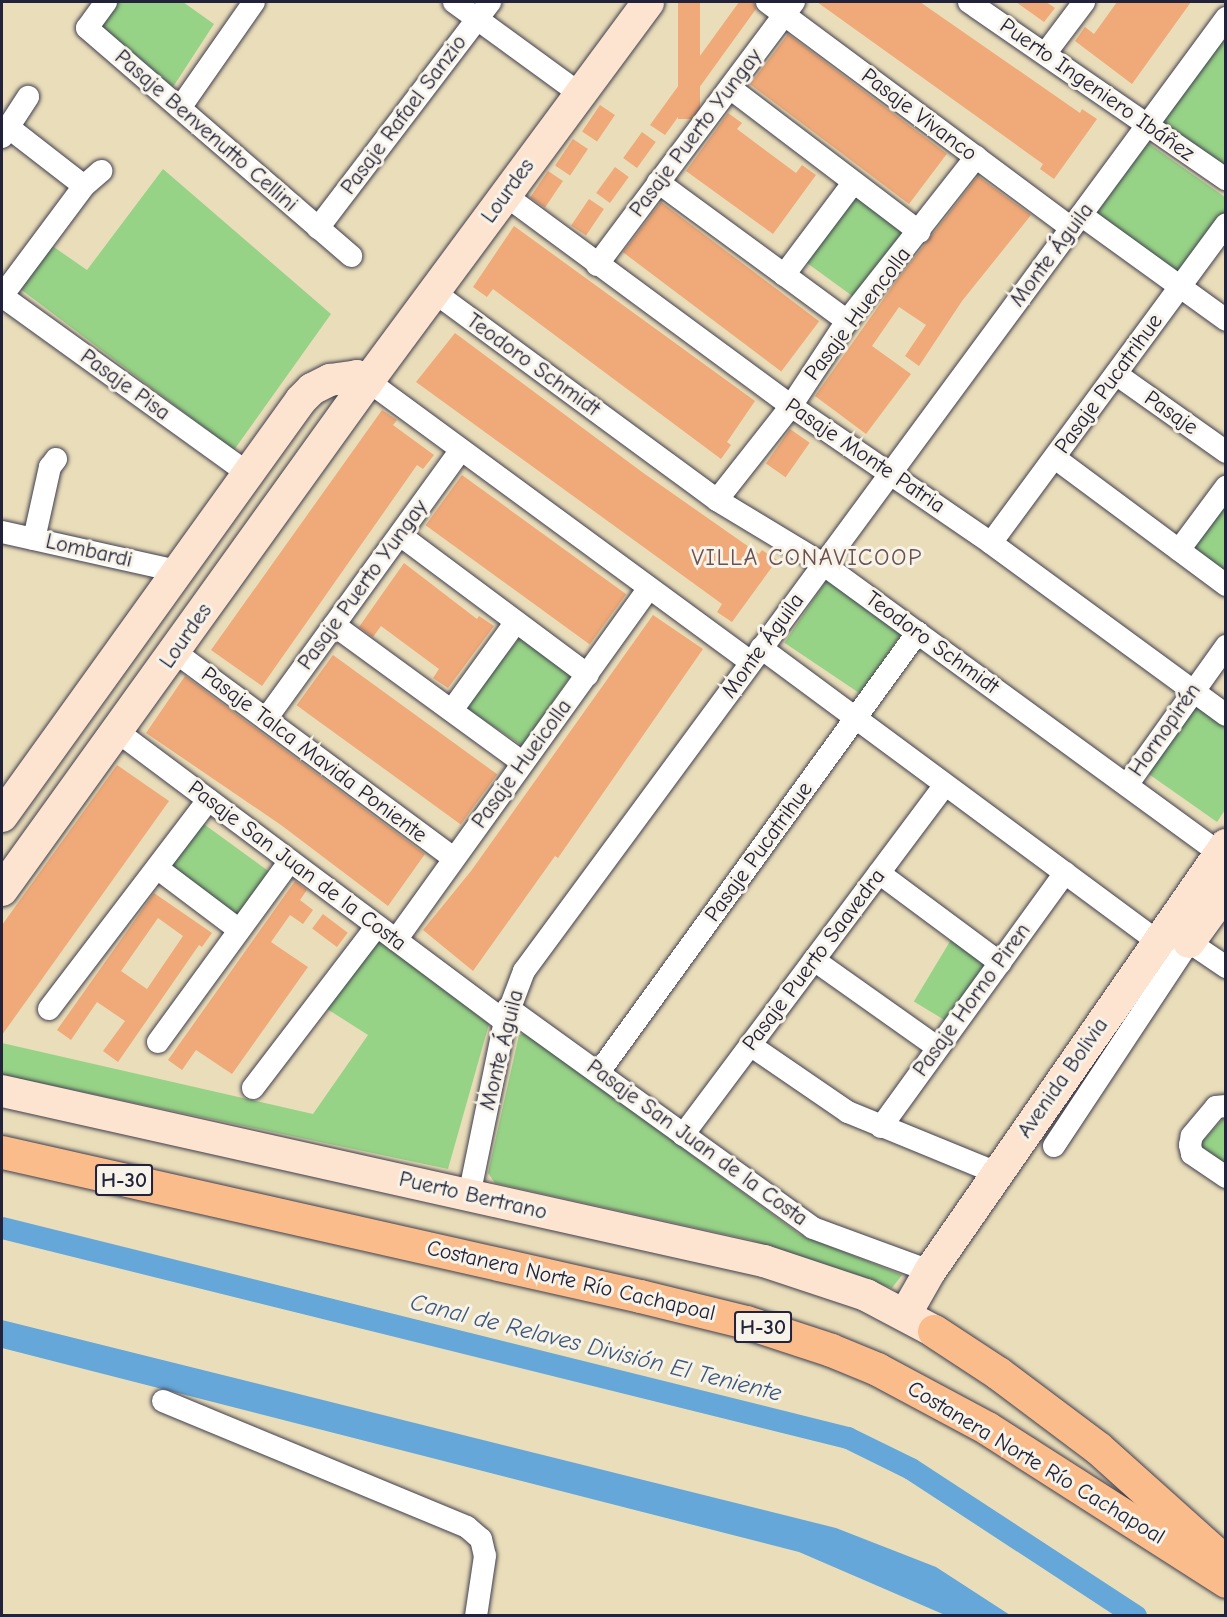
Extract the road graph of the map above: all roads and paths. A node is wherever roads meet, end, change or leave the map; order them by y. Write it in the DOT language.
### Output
graph roads {
  1 [pos="106,2"];
  2 [pos="254,2"];
  3 [pos="454,2"];
  4 [pos="648,2"];
  5 [pos="969,2"];
  6 [pos="1084,2"];
  7 [pos="782,6"];
  8 [pos="484,10"];
  9 [pos="1226,18"];
  10 [pos="1045,54"];
  11 [pos="730,88"];
  12 [pos="580,94"];
  13 [pos="28,97"];
  14 [pos="180,108"];
  15 [pos="1148,125"];
  16 [pos="5,132"];
  17 [pos="976,157"];
  18 [pos="102,171"];
  19 [pos="1226,179"];
  20 [pos="658,182"];
  21 [pos="854,183"];
  22 [pos="84,186"];
  23 [pos="505,195"];
  24 [pos="1076,221"];
  25 [pos="1226,224"];
  26 [pos="318,228"];
  27 [pos="920,232"];
  28 [pos="351,256"];
  29 [pos="597,265"];
  30 [pos="784,275"];
  31 [pos="1180,286"];
  32 [pos="434,292"];
  33 [pos="2,296"];
  34 [pos="1226,320"];
  35 [pos="847,321"];
  36 [pos="1116,374"];
  37 [pos="368,381"];
  38 [pos="791,406"];
  39 [pos="460,451"];
  40 [pos="1226,452"];
  41 [pos="1055,458"];
  42 [pos="56,459"];
  43 [pos="890,472"];
  44 [pos="249,474"];
  45 [pos="1226,486"];
  46 [pos="717,500"];
  47 [pos="2,532"];
  48 [pos="400,535"];
  49 [pos="33,539"];
  50 [pos="991,543"];
  51 [pos="1179,550"];
  52 [pos="823,564"];
  53 [pos="176,571"];
  54 [pos="1226,585"];
  55 [pos="649,588"];
  56 [pos="516,622"];
  57 [pos="334,625"];
  58 [pos="918,632"];
  59 [pos="1226,646"];
  60 [pos="175,652"];
  61 [pos="756,655"];
  62 [pos="588,675"];
  63 [pos="1193,691"];
  64 [pos="452,710"];
  65 [pos="1226,716"];
  66 [pos="266,719"];
  67 [pos="856,719"];
  68 [pos="118,732"];
  69 [pos="522,762"];
  70 [pos="945,785"];
  71 [pos="1126,785"];
  72 [pos="208,800"];
  73 [pos="2,816"];
  74 [pos="1223,852"];
  75 [pos="453,858"];
  76 [pos="290,861"];
  77 [pos="157,868"];
  78 [pos="879,873"];
  79 [pos="1065,873"];
  80 [pos="2,890"];
  81 [pos="1226,891"];
  82 [pos="377,926"];
  83 [pos="238,929"];
  84 [pos="396,940"];
  85 [pos="1158,942"];
  86 [pos="1189,942"];
  87 [pos="814,960"];
  88 [pos="1000,963"];
  89 [pos="1226,967"];
  90 [pos="49,1009"];
  91 [pos="506,1014"];
  92 [pos="158,1042"];
  93 [pos="750,1045"];
  94 [pos="937,1047"];
  95 [pos="599,1072"];
  96 [pos="253,1088"];
  97 [pos="2,1091"];
  98 [pos="1226,1106"];
  99 [pos="881,1127"];
  100 [pos="683,1135"];
  101 [pos="1054,1146"];
  102 [pos="2,1152"];
  103 [pos="997,1173"];
  104 [pos="1226,1177"];
  105 [pos="469,1196"];
  106 [pos="930,1271"];
  107 [pos="906,1313"];
  108 [pos="934,1331"];
  109 [pos="163,1401"];
  110 [pos="1226,1562"];
  111 [pos="1226,1581"];
  112 [pos="476,1616"];
  1 -- 14 [label="street, Pasaje Benvenutto Cellini"];
  2 -- 14 [label="street"];
  3 -- 8 [label="street"];
  4 -- 12 [label="street, Lourdes"];
  5 -- 10 [label="street, Puerto Ingeniero Ibáñez"];
  6 -- 10 [label="street"];
  7 -- 11 [label="street, Pasaje Puerto Yungay"];
  7 -- 17 [label="street, Pasaje Vivanco"];
  8 -- 12 [label="street"];
  8 -- 26 [label="street, Pasaje Rafael Sanzio"];
  9 -- 15 [label="street, Monte Águila"];
  10 -- 15 [label="street, Puerto Ingeniero Ibáñez"];
  11 -- 20 [label="street, Pasaje Puerto Yungay"];
  11 -- 21 [label="street"];
  12 -- 23 [label="street, Lourdes"];
  13 -- 16 [label="street"];
  14 -- 26 [label="street, Pasaje Benvenutto Cellini"];
  15 -- 19 [label="street, Puerto Ingeniero Ibáñez"];
  15 -- 24 [label="street, Monte Águila"];
  16 -- 22 [label="street"];
  17 -- 24 [label="street, Pasaje Vivanco"];
  17 -- 27 [label="street, Pasaje Huencolla"];
  18 -- 22 [label="street"];
  20 -- 29 [label="street, Pasaje Puerto Yungay"];
  20 -- 30 [label="street"];
  21 -- 27 [label="street"];
  21 -- 30 [label="street"];
  22 -- 33 [label="street"];
  23 -- 29 [label="street, Pasaje Monte Patria"];
  23 -- 32 [label="street, Lourdes"];
  24 -- 31 [label="street, Pasaje Vivanco"];
  24 -- 43 [label="street, Monte Águila"];
  25 -- 31 [label="street, Pasaje Pucatrihue"];
  26 -- 28 [label="street, Pasaje Benvenutto Cellini"];
  27 -- 35 [label="street, Pasaje Huencolla"];
  29 -- 38 [label="street, Pasaje Monte Patria"];
  30 -- 35 [label="street"];
  31 -- 34 [label="street, Pasaje Vivanco"];
  31 -- 36 [label="street, Pasaje Pucatrihue"];
  32 -- 37 [label="street, Lourdes"];
  32 -- 46 [label="street, Teodoro Schmidt"];
  33 -- 44 [label="street, Pasaje Pisa"];
  35 -- 38 [label="street, Pasaje Huencolla"];
  36 -- 40 [label="street, Pasaje"];
  36 -- 41 [label="street, Pasaje Pucatrihue"];
  37 -- 39 [label="street"];
  37 -- 44 [label="street, Lourdes"];
  37 -- 60 [label="street, Lourdes"];
  38 -- 43 [label="street, Pasaje Monte Patria"];
  38 -- 46 [label="street, Pasaje Huencolla"];
  39 -- 48 [label="street, Pasaje Puerto Yungay"];
  39 -- 55 [label="street"];
  41 -- 50 [label="street, Pasaje Pucatrihue"];
  41 -- 51 [label="street"];
  42 -- 49 [label="street"];
  43 -- 50 [label="street, Pasaje Monte Patria"];
  43 -- 52 [label="street, Monte Águila"];
  44 -- 53 [label="street, Lourdes"];
  45 -- 51 [label="street"];
  46 -- 52 [label="street, Teodoro Schmidt"];
  47 -- 49 [label="street, Lombardi"];
  48 -- 56 [label="street"];
  48 -- 57 [label="street, Pasaje Puerto Yungay"];
  49 -- 53 [label="street, Lombardi"];
  50 -- 63 [label="street, Pasaje Monte Patria"];
  51 -- 54 [label="street"];
  52 -- 58 [label="street, Teodoro Schmidt"];
  52 -- 61 [label="street, Monte Águila"];
  53 -- 73 [label="street, Lourdes"];
  55 -- 61 [label="street"];
  55 -- 62 [label="street, Pasaje Hueicolla"];
  56 -- 62 [label="street"];
  56 -- 64 [label="street"];
  57 -- 64 [label="street"];
  57 -- 66 [label="street, Pasaje Puerto Yungay"];
  58 -- 67 [label="street, Pasaje Pucatrihue"];
  58 -- 71 [label="street, Teodoro Schmidt"];
  59 -- 63 [label="street, Hornopirén"];
  60 -- 66 [label="street, Pasaje Talca Mavida Poniente"];
  60 -- 68 [label="street, Lourdes"];
  61 -- 67 [label="street"];
  61 -- 91 [label="street, Monte Águila"];
  62 -- 69 [label="street, Pasaje Hueicolla"];
  63 -- 65 [label="street, Pasaje Monte Patria"];
  63 -- 71 [label="street, Hornopirén"];
  64 -- 69 [label="street"];
  66 -- 75 [label="street, Pasaje Talca Mavida Poniente"];
  67 -- 70 [label="street"];
  67 -- 95 [label="street, Pasaje Pucatrihue"];
  68 -- 72 [label="street, Pasaje San Juan de la Costa"];
  68 -- 80 [label="street, Lourdes"];
  69 -- 75 [label="street, Pasaje Hueicolla"];
  70 -- 78 [label="street, Pasaje Puerto Saavedra"];
  70 -- 79 [label="street"];
  71 -- 74 [label="street, Teodoro Schmidt"];
  72 -- 76 [label="street, Pasaje San Juan de la Costa"];
  72 -- 77 [label="street"];
  74 -- 85 [label="street, Avenida Bolivia"];
  75 -- 84 [label="street, Pasaje Hueicolla"];
  76 -- 82 [label="street, Pasaje San Juan de la Costa"];
  76 -- 83 [label="street"];
  77 -- 83 [label="street"];
  77 -- 90 [label="street"];
  78 -- 87 [label="street, Pasaje Puerto Saavedra"];
  78 -- 88 [label="street"];
  79 -- 85 [label="street"];
  79 -- 88 [label="street, Pasaje Horno Piren"];
  81 -- 86 [label="street, Avenida Bolivia"];
  82 -- 84 [label="street, Pasaje San Juan de la Costa"];
  82 -- 96 [label="street"];
  83 -- 92 [label="street"];
  84 -- 91 [label="street, Pasaje San Juan de la Costa"];
  85 -- 103 [label="street, Avenida Bolivia"];
  86 -- 89 [label="street"];
  86 -- 101 [label="street, Avenida Bolivia"];
  87 -- 93 [label="street, Pasaje Puerto Saavedra"];
  87 -- 94 [label="street"];
  88 -- 94 [label="street, Pasaje Horno Piren"];
  91 -- 95 [label="street, Pasaje San Juan de la Costa"];
  91 -- 105 [label="street, Monte Águila"];
  93 -- 99 [label="street"];
  93 -- 100 [label="street, Pasaje Puerto Saavedra"];
  94 -- 99 [label="street, Pasaje Horno Piren"];
  95 -- 100 [label="street, Pasaje San Juan de la Costa"];
  97 -- 105 [label="street, Puerto Bertrano"];
  98 -- 104 [label="street"];
  99 -- 103 [label="street"];
  100 -- 106 [label="street, Pasaje San Juan de la Costa"];
  102 -- 111 [label="main road, Costanera Norte Río Cachapoal / H-30"];
  103 -- 106 [label="street, Avenida Bolivia"];
  105 -- 107 [label="street, Puerto Bertrano"];
  106 -- 107 [label="street, Avenida Bolivia"];
  107 -- 108 [label="street, Puerto Bertrano"];
  108 -- 110 [label="main road"];
  109 -- 112 [label="street"];
}
